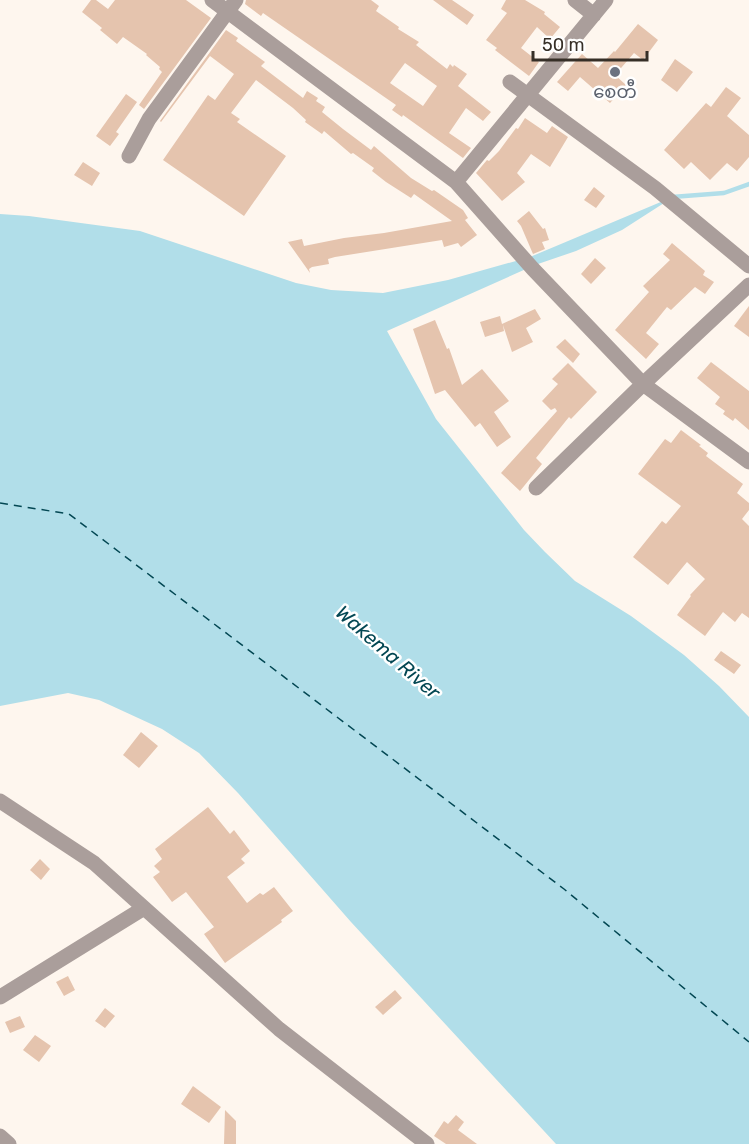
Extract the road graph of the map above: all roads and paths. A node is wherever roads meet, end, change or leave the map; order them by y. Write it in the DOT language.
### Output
graph roads {
  1 [pos="212,0"];
  2 [pos="575,0"];
  3 [pos="606,0"];
  4 [pos="231,6"];
  5 [pos="594,15"];
  6 [pos="510,82"];
  7 [pos="528,95"];
  8 [pos="129,156"];
  9 [pos="456,182"];
  10 [pos="749,266"];
  11 [pos="749,285"];
  12 [pos="643,384"];
  13 [pos="749,462"];
  14 [pos="536,488"];
  15 [pos="0,801"];
  16 [pos="144,908"];
  17 [pos="0,997"];
  18 [pos="0,1136"];
  19 [pos="9,1144"];
  20 [pos="427,1144"];
  1 -- 4 [label="street"];
  2 -- 5 [label="street"];
  3 -- 5 [label="street"];
  4 -- 8 [label="street"];
  4 -- 9 [label="street"];
  5 -- 7 [label="street"];
  6 -- 7 [label="street"];
  7 -- 9 [label="street"];
  7 -- 10 [label="street"];
  9 -- 12 [label="street"];
  11 -- 12 [label="street"];
  12 -- 13 [label="street"];
  12 -- 14 [label="street"];
  15 -- 16 [label="street"];
  16 -- 17 [label="street"];
  16 -- 20 [label="street"];
  18 -- 19 [label="street"];
}
